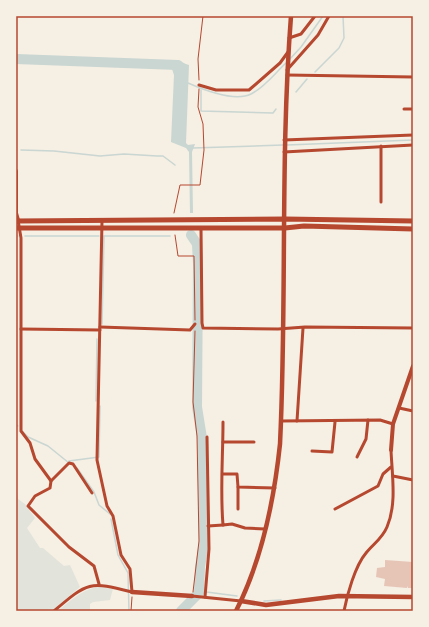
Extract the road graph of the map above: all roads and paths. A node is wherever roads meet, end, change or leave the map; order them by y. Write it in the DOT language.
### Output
graph roads {
  1 [pos="203,16"];
  2 [pos="290,16"];
  3 [pos="315,16"];
  4 [pos="329,16"];
  5 [pos="289,38"];
  6 [pos="288,52"];
  7 [pos="287,68"];
  8 [pos="287,75"];
  9 [pos="413,77"];
  10 [pos="199,85"];
  11 [pos="199,90"];
  12 [pos="404,109"];
  13 [pos="413,109"];
  14 [pos="413,135"];
  15 [pos="284,141"];
  16 [pos="413,145"];
  17 [pos="381,146"];
  18 [pos="284,151"];
  19 [pos="16,171"];
  20 [pos="381,202"];
  21 [pos="174,213"];
  22 [pos="285,219"];
  23 [pos="17,220"];
  24 [pos="102,221"];
  25 [pos="413,221"];
  26 [pos="18,228"];
  27 [pos="102,228"];
  28 [pos="200,228"];
  29 [pos="285,228"];
  30 [pos="413,229"];
  31 [pos="175,235"];
  32 [pos="195,324"];
  33 [pos="16,327"];
  34 [pos="21,328"];
  35 [pos="303,328"];
  36 [pos="413,328"];
  37 [pos="100,329"];
  38 [pos="282,329"];
  39 [pos="413,366"];
  40 [pos="399,408"];
  41 [pos="413,411"];
  42 [pos="368,420"];
  43 [pos="281,421"];
  44 [pos="297,421"];
  45 [pos="223,422"];
  46 [pos="335,422"];
  47 [pos="393,424"];
  48 [pos="207,437"];
  49 [pos="223,442"];
  50 [pos="254,442"];
  51 [pos="391,450"];
  52 [pos="312,451"];
  53 [pos="357,457"];
  54 [pos="392,467"];
  55 [pos="223,474"];
  56 [pos="392,476"];
  57 [pos="413,480"];
  58 [pos="51,481"];
  59 [pos="238,487"];
  60 [pos="274,488"];
  61 [pos="92,493"];
  62 [pos="238,509"];
  63 [pos="335,509"];
  64 [pos="223,525"];
  65 [pos="208,526"];
  66 [pos="265,529"];
  67 [pos="99,584"];
  68 [pos="130,592"];
  69 [pos="205,594"];
  70 [pos="348,595"];
  71 [pos="195,596"];
  72 [pos="413,598"];
  73 [pos="241,601"];
  74 [pos="54,611"];
  75 [pos="131,611"];
  76 [pos="236,611"];
  77 [pos="344,611"];
  1 -- 10 [label="path"];
  2 -- 5 [label="main road"];
  3 -- 5 [label="street"];
  4 -- 7 [label="street"];
  5 -- 6 [label="main road"];
  6 -- 7 [label="main road"];
  6 -- 10 [label="street"];
  7 -- 8 [label="main road"];
  8 -- 9 [label="street"];
  8 -- 15 [label="main road"];
  11 -- 21 [label="path"];
  12 -- 13 [label="street"];
  14 -- 15 [label="street"];
  15 -- 18 [label="main road"];
  16 -- 17 [label="street"];
  17 -- 18 [label="street"];
  17 -- 20 [label="street"];
  18 -- 22 [label="main road"];
  19 -- 23 [label="street"];
  22 -- 24 [label="highway"];
  22 -- 25 [label="highway"];
  22 -- 29 [label="main road"];
  23 -- 24 [label="highway"];
  23 -- 26 [label="street"];
  24 -- 27 [label="street"];
  26 -- 27 [label="highway"];
  26 -- 34 [label="street"];
  27 -- 28 [label="highway"];
  27 -- 37 [label="street"];
  28 -- 29 [label="highway"];
  28 -- 38 [label="street"];
  29 -- 30 [label="highway"];
  29 -- 38 [label="main road"];
  31 -- 32 [label="path"];
  32 -- 37 [label="street"];
  32 -- 71 [label="path"];
  33 -- 34 [label="street"];
  34 -- 37 [label="street"];
  34 -- 58 [label="street"];
  35 -- 36 [label="street"];
  35 -- 38 [label="street"];
  35 -- 44 [label="street"];
  37 -- 68 [label="street"];
  38 -- 43 [label="main road"];
  39 -- 40 [label="street"];
  40 -- 41 [label="street"];
  40 -- 47 [label="street"];
  42 -- 46 [label="street"];
  42 -- 47 [label="street"];
  42 -- 53 [label="street"];
  43 -- 44 [label="street"];
  43 -- 60 [label="main road"];
  44 -- 46 [label="street"];
  45 -- 49 [label="street"];
  46 -- 52 [label="street"];
  47 -- 51 [label="street"];
  48 -- 65 [label="street"];
  49 -- 50 [label="street"];
  49 -- 55 [label="street"];
  51 -- 54 [label="street"];
  54 -- 56 [label="street"];
  54 -- 63 [label="street"];
  55 -- 59 [label="street"];
  55 -- 64 [label="street"];
  56 -- 57 [label="street"];
  56 -- 70 [label="street"];
  58 -- 61 [label="street"];
  58 -- 67 [label="street"];
  59 -- 60 [label="street"];
  59 -- 62 [label="street"];
  60 -- 66 [label="main road"];
  64 -- 65 [label="street"];
  64 -- 66 [label="street"];
  65 -- 69 [label="street"];
  66 -- 73 [label="main road"];
  67 -- 68 [label="street"];
  67 -- 74 [label="street"];
  68 -- 71 [label="main road"];
  68 -- 75 [label="path"];
  69 -- 71 [label="street"];
  69 -- 73 [label="street"];
  70 -- 72 [label="main road"];
  70 -- 73 [label="main road"];
  70 -- 77 [label="street"];
  73 -- 76 [label="main road"];
}
